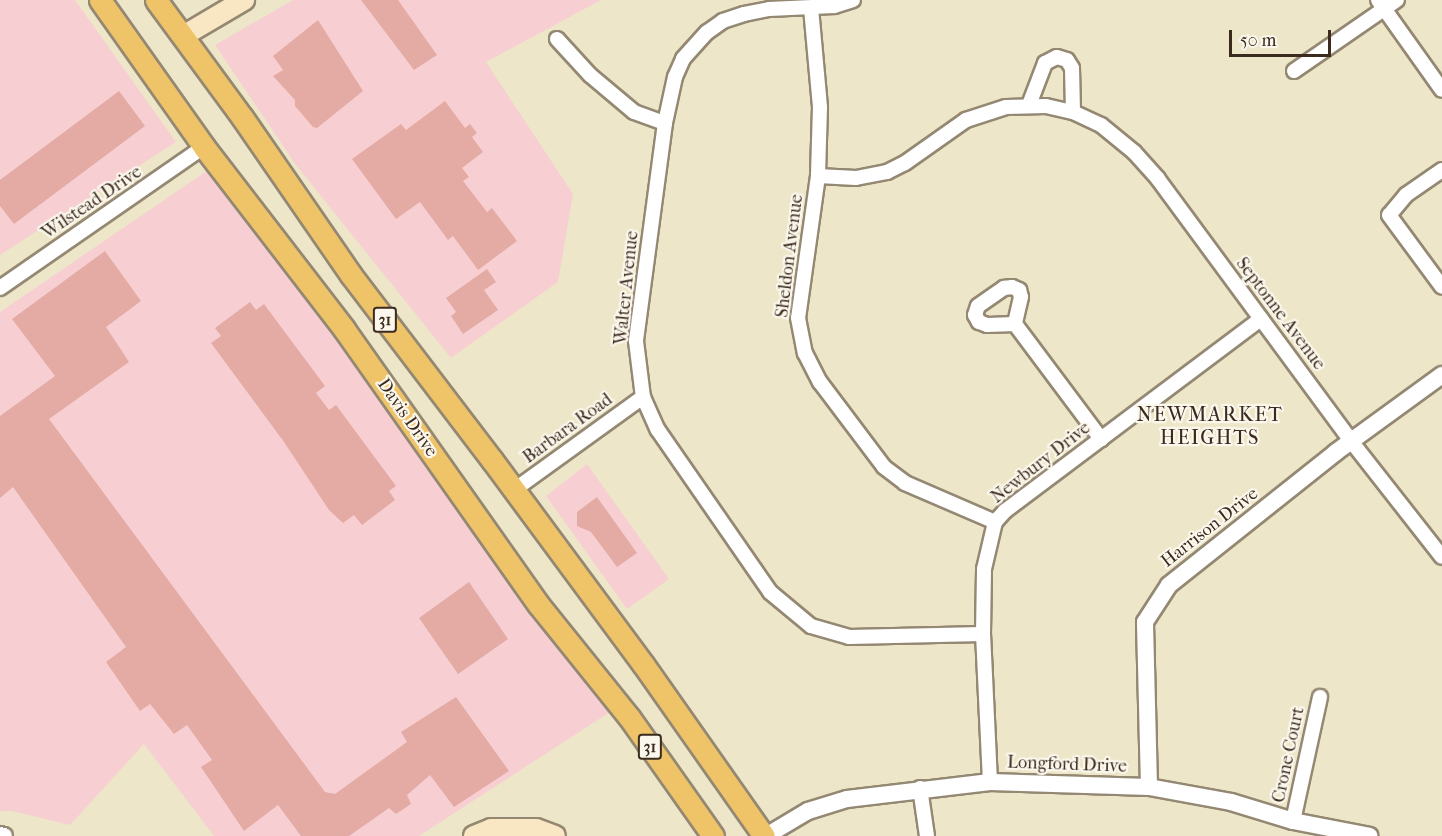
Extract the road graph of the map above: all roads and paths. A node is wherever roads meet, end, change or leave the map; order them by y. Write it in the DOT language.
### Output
graph roads {
  1 [pos="100,0"];
  2 [pos="156,0"];
  3 [pos="244,0"];
  4 [pos="853,0"];
  5 [pos="1397,0"];
  6 [pos="1381,5"];
  7 [pos="811,8"];
  8 [pos="183,36"];
  9 [pos="557,39"];
  10 [pos="1294,71"];
  11 [pos="1442,90"];
  12 [pos="1029,105"];
  13 [pos="1073,112"];
  14 [pos="665,123"];
  15 [pos="204,147"];
  16 [pos="1442,170"];
  17 [pos="818,176"];
  18 [pos="1442,287"];
  19 [pos="0,288"];
  20 [pos="1262,319"];
  21 [pos="1015,324"];
  22 [pos="1442,375"];
  23 [pos="643,397"];
  24 [pos="1101,439"];
  25 [pos="1351,441"];
  26 [pos="514,490"];
  27 [pos="995,522"];
  28 [pos="1442,557"];
  29 [pos="983,634"];
  30 [pos="1320,698"];
  31 [pos="990,782"];
  32 [pos="1149,787"];
  33 [pos="920,788"];
  34 [pos="1293,821"];
  35 [pos="474,836"];
  36 [pos="555,836"];
  37 [pos="713,836"];
  38 [pos="765,836"];
  39 [pos="927,836"];
  40 [pos="1370,836"];
  1 -- 15 [label="main road, Davis Drive / 31"];
  2 -- 8 [label="main road, 31"];
  3 -- 8 [label="main road"];
  4 -- 7 [label="street, Walter Avenue"];
  5 -- 6 [label="street"];
  6 -- 10 [label="street"];
  6 -- 11 [label="street"];
  7 -- 14 [label="street, Walter Avenue"];
  7 -- 17 [label="street, Sheldon Avenue"];
  8 -- 26 [label="main road, 31"];
  9 -- 14 [label="street"];
  12 -- 13 [label="street, Septonne Avenue"];
  12 -- 13 [label="street"];
  12 -- 17 [label="street, Septonne Avenue"];
  13 -- 20 [label="street, Septonne Avenue"];
  14 -- 23 [label="street, Walter Avenue"];
  15 -- 19 [label="street, Wilstead Drive"];
  15 -- 37 [label="main road, Davis Drive / 31"];
  16 -- 18 [label="street"];
  17 -- 27 [label="street, Sheldon Avenue"];
  20 -- 24 [label="street, Newbury Drive"];
  20 -- 25 [label="street, Septonne Avenue"];
  21 -- 21 [label="street"];
  21 -- 24 [label="street"];
  22 -- 25 [label="street, Harrison Drive"];
  23 -- 26 [label="street, Barbara Road"];
  23 -- 29 [label="street, Walter Avenue"];
  24 -- 27 [label="street, Newbury Drive"];
  25 -- 28 [label="street, Septonne Avenue"];
  25 -- 32 [label="street, Harrison Drive"];
  26 -- 38 [label="main road, 31"];
  27 -- 29 [label="street, Newbury Drive"];
  29 -- 31 [label="street, Newbury Drive"];
  30 -- 34 [label="street, Crone Court"];
  31 -- 32 [label="street, Longford Drive"];
  31 -- 33 [label="street, Longford Drive"];
  32 -- 34 [label="street, Longford Drive"];
  33 -- 38 [label="street, Longford Drive"];
  33 -- 39 [label="street"];
  34 -- 40 [label="street, Longford Drive"];
  35 -- 36 [label="main road"];
}
